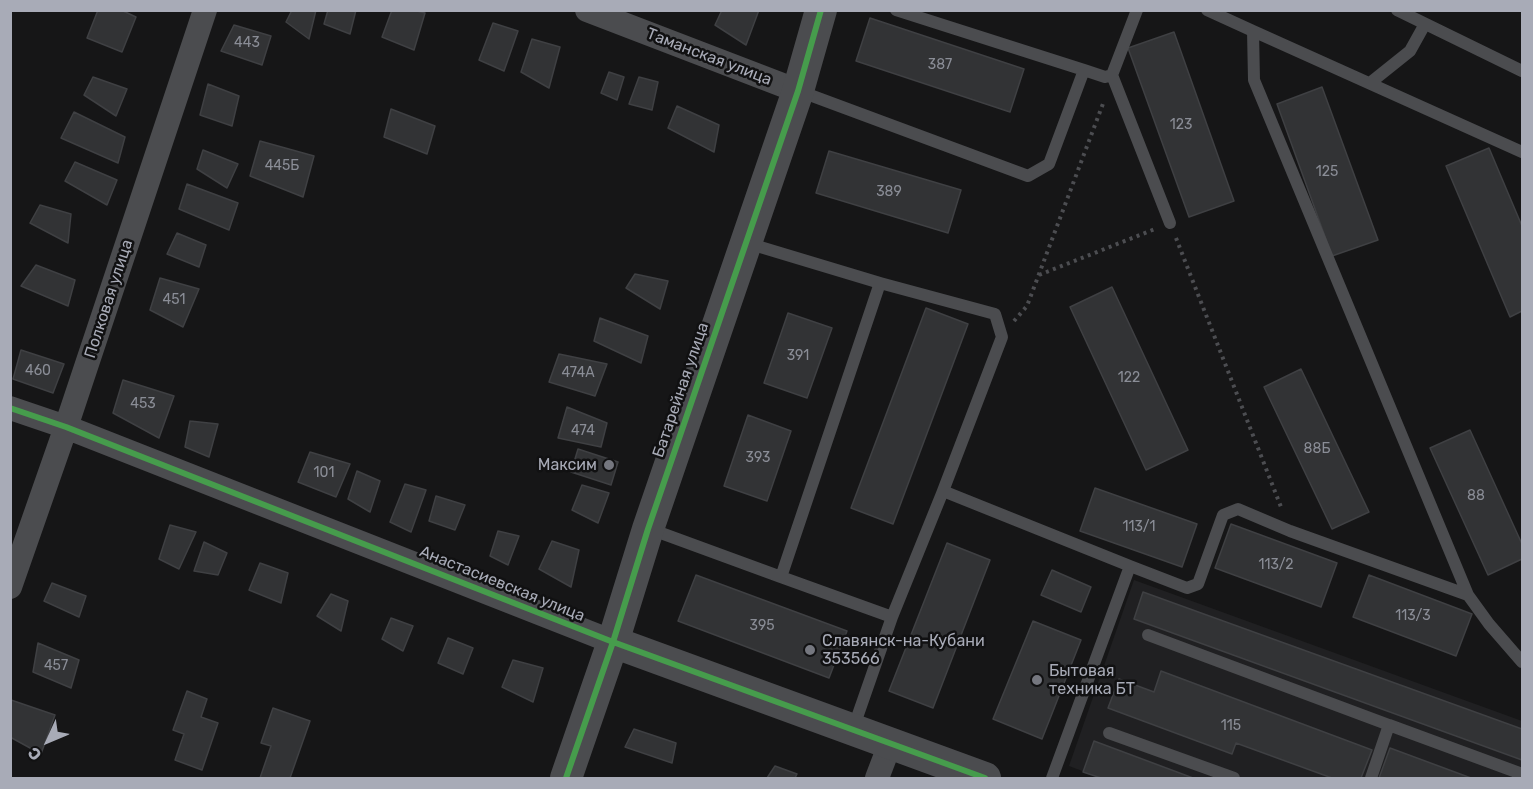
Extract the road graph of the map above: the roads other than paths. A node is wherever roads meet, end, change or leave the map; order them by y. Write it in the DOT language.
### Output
graph roads {
  1 [pos="205,10"];
  2 [pos="587,10"];
  3 [pos="821,10"];
  4 [pos="896,10"];
  5 [pos="1137,10"];
  6 [pos="1397,10"];
  7 [pos="1210,11"];
  8 [pos="1425,24"];
  9 [pos="1253,31"];
  10 [pos="1084,70"];
  11 [pos="1522,71"];
  12 [pos="1108,76"];
  13 [pos="1370,83"];
  14 [pos="798,91"];
  15 [pos="1522,152"];
  16 [pos="1170,223"];
  17 [pos="746,243"];
  18 [pos="880,283"];
  19 [pos="10,408"];
  20 [pos="66,427"];
  21 [pos="943,491"];
  22 [pos="648,529"];
  23 [pos="1130,566"];
  24 [pos="781,577"];
  25 [pos="10,587"];
  26 [pos="1468,595"];
  27 [pos="892,617"];
  28 [pos="1148,635"];
  29 [pos="613,642"];
  30 [pos="1522,662"];
  31 [pos="1389,725"];
  32 [pos="852,730"];
  33 [pos="1109,733"];
  34 [pos="890,744"];
  35 [pos="1522,774"];
  36 [pos="566,778"];
  37 [pos="877,778"];
  38 [pos="985,778"];
  39 [pos="1052,778"];
  40 [pos="1234,778"];
  41 [pos="1371,778"];
  1 -- 20 [label="street, Полковая улица"];
  2 -- 14 [label="street, Таманская улица"];
  3 -- 14 [label="street, Батарейная улица"];
  4 -- 10 [label="lane"];
  5 -- 12 [label="lane"];
  6 -- 8 [label="lane"];
  7 -- 9 [label="lane"];
  8 -- 11 [label="lane"];
  8 -- 13 [label="lane"];
  9 -- 13 [label="lane"];
  9 -- 26 [label="lane"];
  10 -- 12 [label="lane"];
  10 -- 14 [label="lane"];
  12 -- 16 [label="lane"];
  13 -- 15 [label="lane"];
  14 -- 17 [label="street, Батарейная улица"];
  17 -- 18 [label="lane"];
  17 -- 22 [label="street, Батарейная улица"];
  18 -- 21 [label="lane"];
  18 -- 24 [label="lane"];
  19 -- 20 [label="street, Анастасиевская улица"];
  20 -- 25 [label="street, Полковая улица"];
  20 -- 29 [label="street, Анастасиевская улица"];
  21 -- 23 [label="lane"];
  21 -- 27 [label="lane"];
  22 -- 24 [label="lane"];
  22 -- 29 [label="street, Батарейная улица"];
  23 -- 26 [label="lane"];
  23 -- 39 [label="lane"];
  24 -- 27 [label="lane"];
  26 -- 30 [label="lane"];
  27 -- 32 [label="lane"];
  28 -- 31 [label="lane"];
  29 -- 32 [label="street, Анастасиевская улица"];
  29 -- 36 [label="street, Батарейная улица"];
  31 -- 35 [label="lane"];
  31 -- 41 [label="lane"];
  32 -- 34 [label="street, Анастасиевская улица"];
  33 -- 40 [label="lane"];
  34 -- 37 [label="street"];
  34 -- 38 [label="street, Анастасиевская улица"];
}
